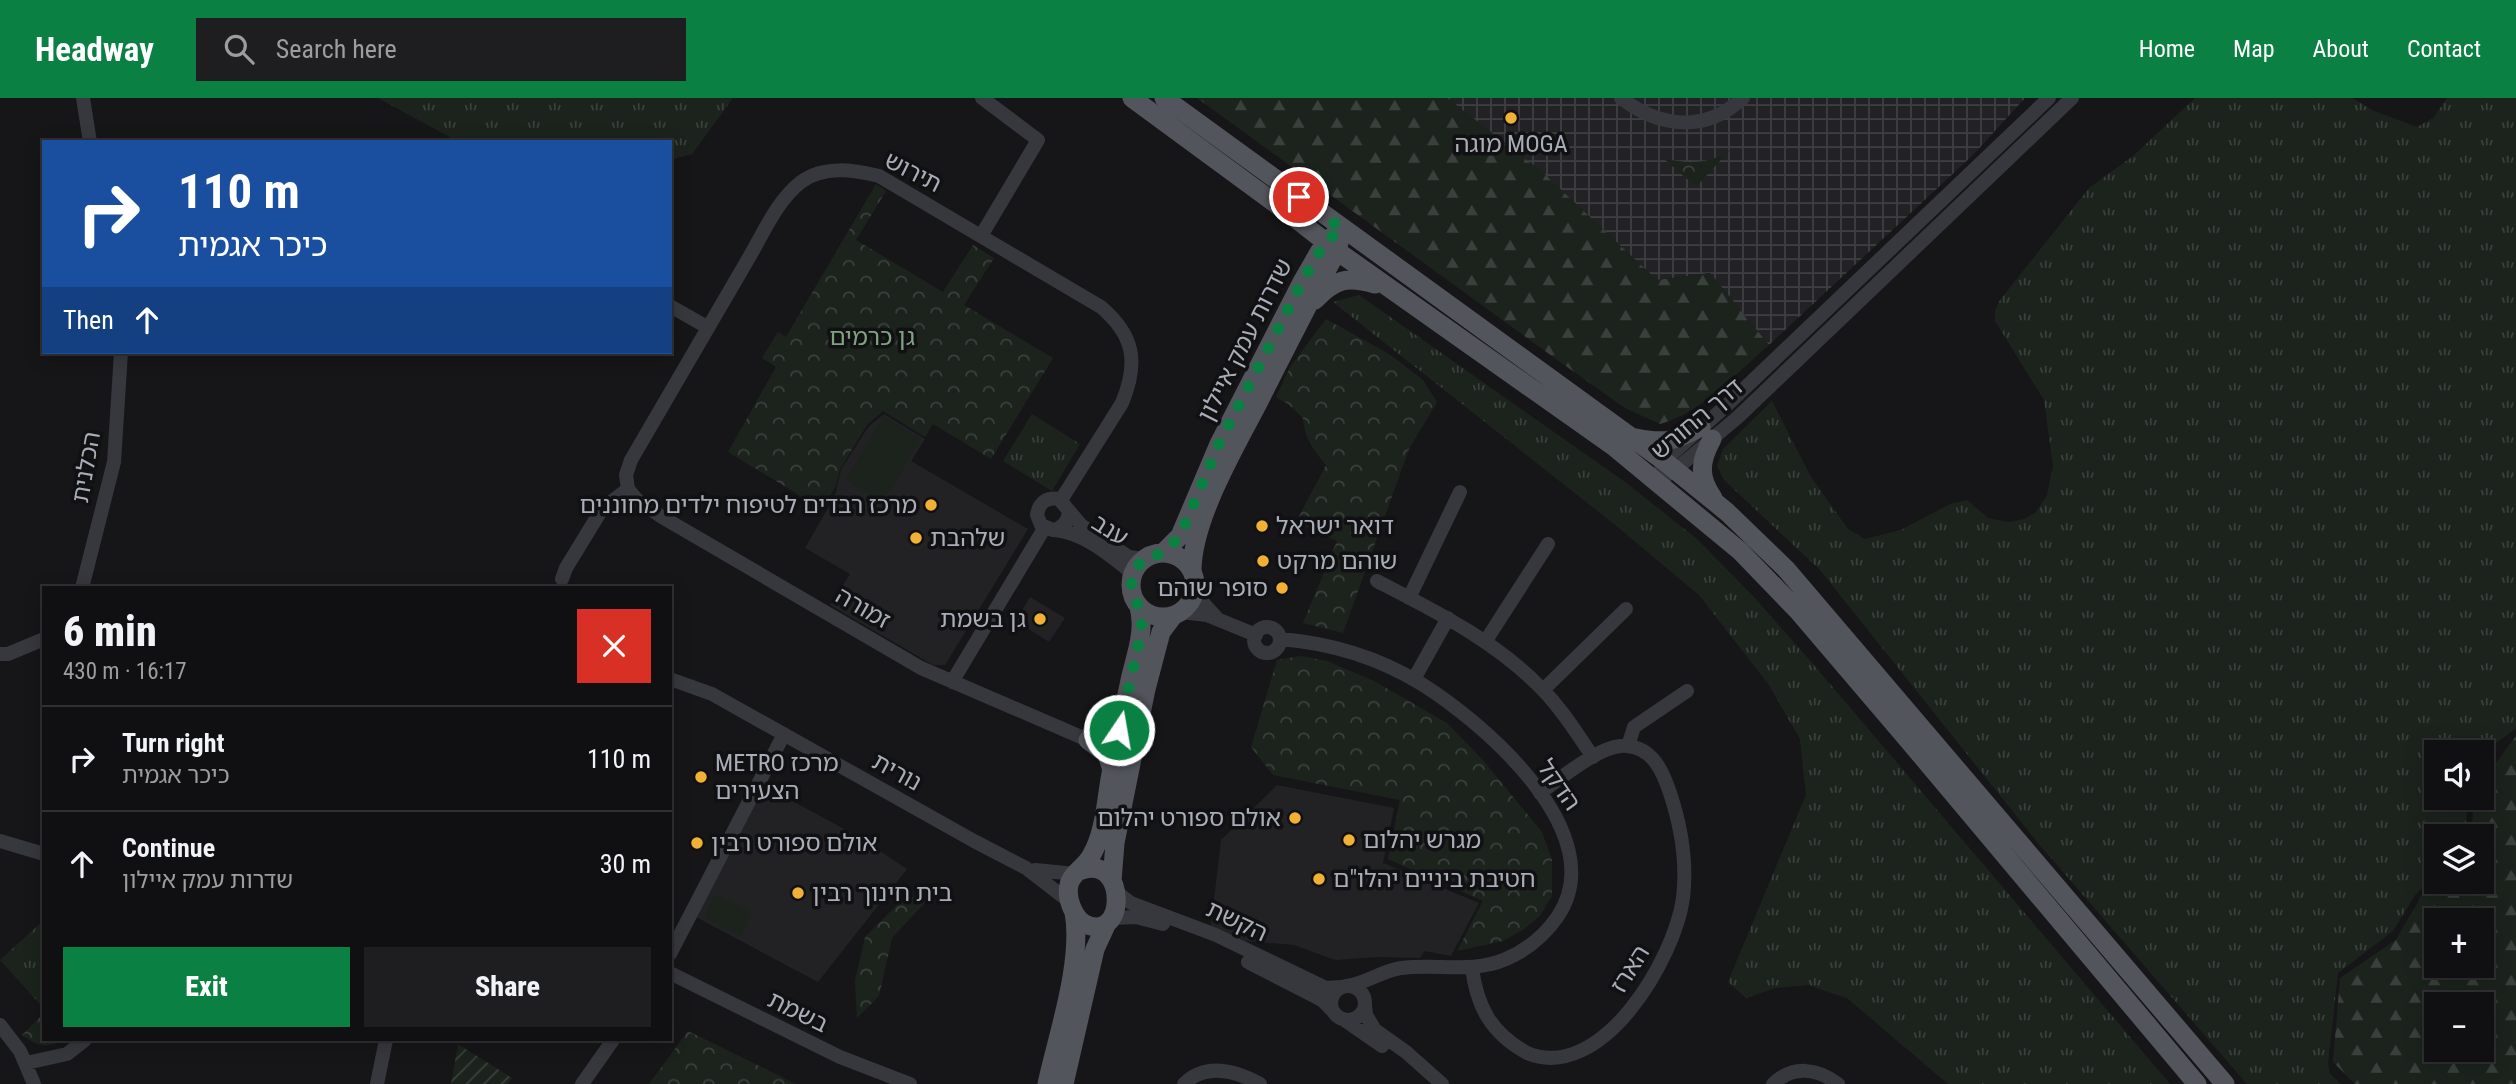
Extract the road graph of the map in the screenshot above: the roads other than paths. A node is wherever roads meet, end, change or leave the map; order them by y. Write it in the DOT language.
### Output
graph roads {
  1 [pos="83,98"];
  2 [pos="982,98"];
  3 [pos="1132,98"];
  4 [pos="1164,98"];
  5 [pos="1621,98"];
  6 [pos="1743,98"];
  7 [pos="2049,98"];
  8 [pos="2072,98"];
  9 [pos="90,140"];
  10 [pos="1295,218"];
  11 [pos="1342,229"];
  12 [pos="981,236"];
  13 [pos="1331,247"];
  14 [pos="1309,270"];
  15 [pos="1386,287"];
  16 [pos="672,307"];
  17 [pos="1305,311"];
  18 [pos="707,327"];
  19 [pos="121,354"];
  20 [pos="1707,433"];
  21 [pos="1631,436"];
  22 [pos="1669,465"];
  23 [pos="1657,481"];
  24 [pos="628,489"];
  25 [pos="1460,492"];
  26 [pos="1717,504"];
  27 [pos="1065,506"];
  28 [pos="1049,528"];
  29 [pos="1548,544"];
  30 [pos="1163,553"];
  31 [pos="1143,559"];
  32 [pos="562,579"];
  33 [pos="1193,579"];
  34 [pos="1377,581"];
  35 [pos="1131,582"];
  36 [pos="83,586"];
  37 [pos="1409,598"];
  38 [pos="1139,607"];
  39 [pos="1626,609"];
  40 [pos="1177,614"];
  41 [pos="1217,618"];
  42 [pos="1448,618"];
  43 [pos="42,640"];
  44 [pos="1485,642"];
  45 [pos="0,654"];
  46 [pos="1414,679"];
  47 [pos="672,680"];
  48 [pos="953,682"];
  49 [pos="1543,690"];
  50 [pos="1687,691"];
  51 [pos="1119,730"];
  52 [pos="784,734"];
  53 [pos="1088,740"];
  54 [pos="1628,746"];
  55 [pos="1593,757"];
  56 [pos="1112,770"];
  57 [pos="1539,793"];
  58 [pos="0,841"];
  59 [pos="42,853"];
  60 [pos="1026,868"];
  61 [pos="1079,872"];
  62 [pos="1113,886"];
  63 [pos="1072,907"];
  64 [pos="1110,920"];
  65 [pos="672,950"];
  66 [pos="1472,968"];
  67 [pos="1388,971"];
  68 [pos="672,974"];
  69 [pos="1343,987"];
  70 [pos="1365,1003"];
  71 [pos="1338,1015"];
  72 [pos="0,1025"];
  73 [pos="84,1041"];
  74 [pos="386,1041"];
  75 [pos="612,1041"];
  76 [pos="26,1063"];
  77 [pos="34,1084"];
  78 [pos="377,1084"];
  79 [pos="582,1084"];
  80 [pos="910,1084"];
  81 [pos="1047,1084"];
  82 [pos="1065,1084"];
  83 [pos="1184,1084"];
  84 [pos="1260,1084"];
  85 [pos="1429,1084"];
  86 [pos="1442,1084"];
  87 [pos="1773,1084"];
  88 [pos="1838,1084"];
  89 [pos="2197,1084"];
  90 [pos="2225,1084"];
  1 -- 9 [label="street"];
  2 -- 12 [label="street"];
  3 -- 10 [label="main road"];
  4 -- 11 [label="main road"];
  5 -- 6 [label="street"];
  7 -- 20 [label="street, דרך החורש"];
  8 -- 20 [label="street, דרך החורש"];
  10 -- 13 [label="main road"];
  10 -- 14 [label="main road"];
  11 -- 13 [label="main road, שדרות עמק איילון"];
  11 -- 21 [label="main road"];
  12 -- 18 [label="street, תירוש"];
  12 -- 27 [label="street, תירוש"];
  13 -- 14 [label="main road, שדרות עמק איילון"];
  13 -- 15 [label="main road"];
  13 -- 17 [label="main road, שדרות עמק איילון"];
  14 -- 30 [label="main road, שדרות עמק איילון"];
  15 -- 17 [label="main road"];
  15 -- 23 [label="main road"];
  16 -- 18 [label="street"];
  17 -- 33 [label="main road, שדרות עמק איילון"];
  18 -- 24 [label="street, תירוש"];
  19 -- 36 [label="street, הכלנית"];
  20 -- 21 [label="main road"];
  20 -- 22 [label="street, דרך החורש"];
  20 -- 26 [label="main road"];
  21 -- 22 [label="main road"];
  22 -- 23 [label="street, דרך החורש"];
  22 -- 26 [label="main road"];
  23 -- 89 [label="main road"];
  24 -- 32 [label="street"];
  24 -- 48 [label="street, זמורה"];
  25 -- 37 [label="street"];
  26 -- 90 [label="main road"];
  27 -- 28 [label="street"];
  27 -- 28 [label="street"];
  27 -- 31 [label="street, ענב"];
  28 -- 35 [label="street, ענב"];
  28 -- 48 [label="street"];
  29 -- 44 [label="street"];
  30 -- 31 [label="main road"];
  30 -- 33 [label="main road"];
  31 -- 35 [label="main road"];
  33 -- 40 [label="main road"];
  33 -- 41 [label="street"];
  34 -- 37 [label="street"];
  35 -- 38 [label="main road"];
  37 -- 42 [label="street"];
  38 -- 40 [label="main road"];
  38 -- 51 [label="main road"];
  39 -- 49 [label="street"];
  40 -- 41 [label="street"];
  40 -- 62 [label="main road"];
  41 -- 46 [label="street, הדקל"];
  42 -- 44 [label="street"];
  42 -- 46 [label="street"];
  43 -- 45 [label="street"];
  44 -- 49 [label="street"];
  46 -- 57 [label="street, הדקל"];
  47 -- 52 [label="street, נורית"];
  48 -- 53 [label="street, זמורה"];
  49 -- 55 [label="street"];
  50 -- 54 [label="street"];
  51 -- 53 [label="main road"];
  51 -- 56 [label="main road"];
  52 -- 60 [label="street, נורית"];
  52 -- 65 [label="street"];
  53 -- 56 [label="main road"];
  54 -- 55 [label="street"];
  54 -- 66 [label="street, הארז"];
  55 -- 57 [label="street"];
  56 -- 61 [label="main road"];
  57 -- 66 [label="street, הדקל"];
  58 -- 59 [label="street"];
  60 -- 61 [label="street, נורית"];
  60 -- 63 [label="street, נורית"];
  61 -- 62 [label="main road"];
  61 -- 63 [label="main road"];
  62 -- 64 [label="main road"];
  62 -- 69 [label="street, הקשת"];
  63 -- 64 [label="main road"];
  63 -- 81 [label="main road"];
  64 -- 71 [label="street, הקשת"];
  64 -- 82 [label="main road"];
  66 -- 67 [label="street, הדקל"];
  67 -- 69 [label="street, הדקל"];
  67 -- 70 [label="street"];
  68 -- 80 [label="street, בשמת"];
  69 -- 70 [label="street"];
  69 -- 71 [label="street"];
  70 -- 71 [label="street"];
  70 -- 86 [label="street"];
  71 -- 85 [label="street, הקשת"];
  72 -- 76 [label="street"];
  73 -- 76 [label="street"];
  74 -- 78 [label="street"];
  75 -- 79 [label="street"];
  76 -- 77 [label="street"];
  83 -- 84 [label="street"];
  87 -- 88 [label="street"];
}
